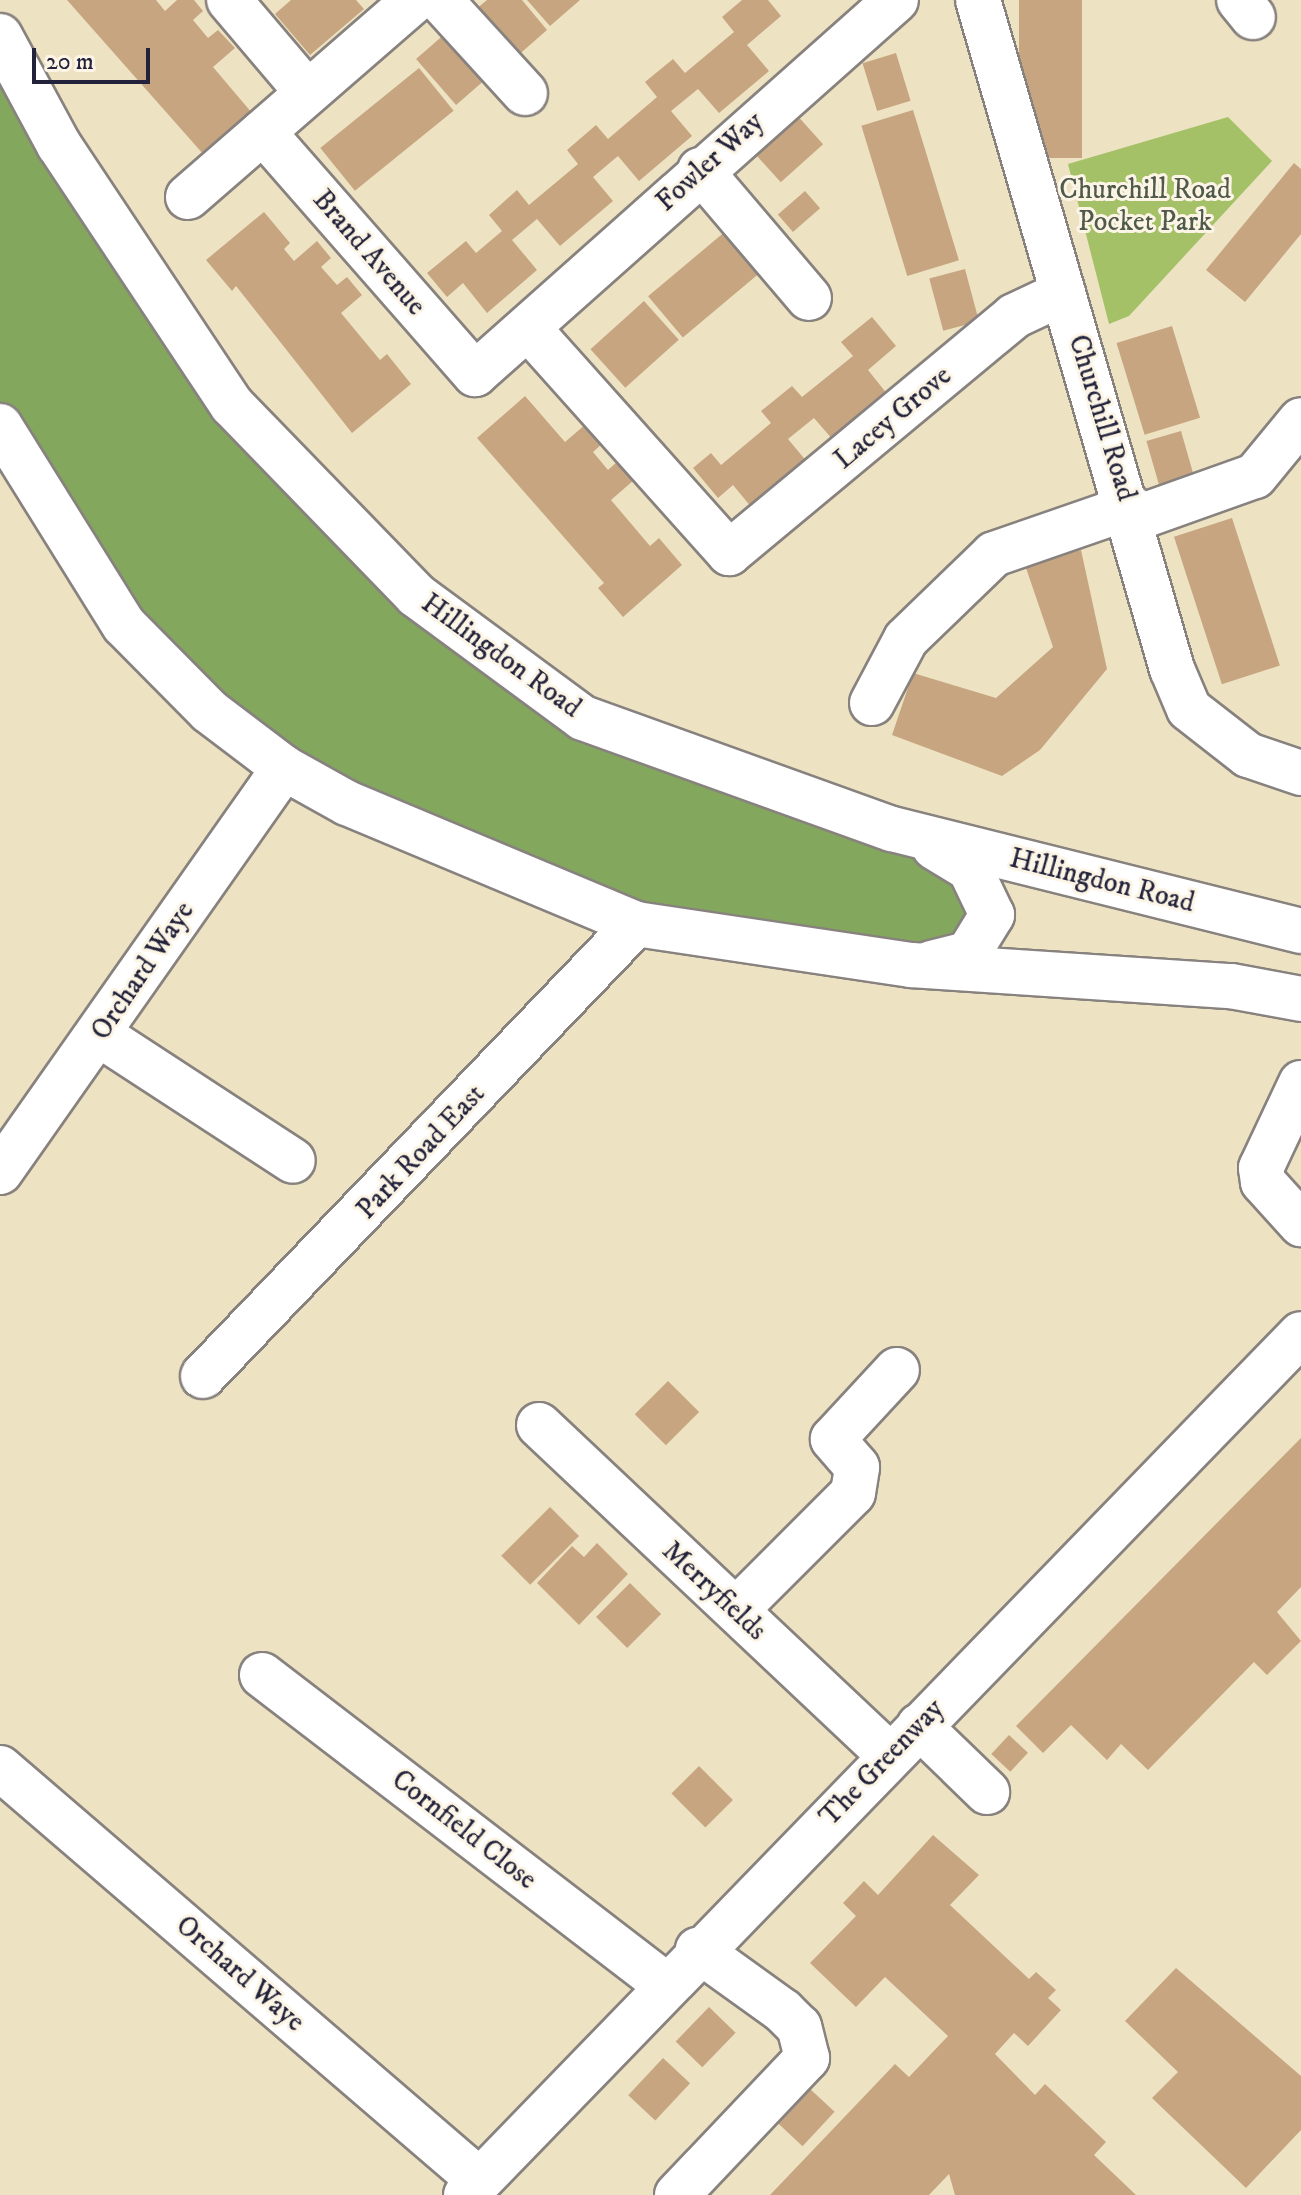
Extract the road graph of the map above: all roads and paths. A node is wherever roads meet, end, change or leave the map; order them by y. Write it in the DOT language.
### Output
graph roads {
  1 [pos="229,0"];
  2 [pos="415,0"];
  3 [pos="440,0"];
  4 [pos="896,0"];
  5 [pos="978,0"];
  6 [pos="0,36"];
  7 [pos="307,92"];
  8 [pos="525,93"];
  9 [pos="263,132"];
  10 [pos="700,170"];
  11 [pos="188,197"];
  12 [pos="1063,293"];
  13 [pos="809,298"];
  14 [pos="528,328"];
  15 [pos="475,374"];
  16 [pos="1301,420"];
  17 [pos="0,426"];
  18 [pos="1132,513"];
  19 [pos="872,703"];
  20 [pos="284,768"];
  21 [pos="1301,773"];
  22 [pos="892,829"];
  23 [pos="636,924"];
  24 [pos="1301,931"];
  25 [pos="911,965"];
  26 [pos="1301,999"];
  27 [pos="100,1035"];
  28 [pos="1301,1083"];
  29 [pos="293,1161"];
  30 [pos="0,1172"];
  31 [pos="1301,1224"];
  32 [pos="1301,1334"];
  33 [pos="897,1370"];
  34 [pos="203,1376"];
  35 [pos="539,1425"];
  36 [pos="736,1610"];
  37 [pos="262,1675"];
  38 [pos="904,1741"];
  39 [pos="0,1768"];
  40 [pos="987,1792"];
  41 [pos="698,1950"];
  42 [pos="666,1985"];
  43 [pos="472,2188"];
  44 [pos="677,2195"];
  1 -- 7 [label="street"];
  2 -- 7 [label="street"];
  3 -- 8 [label="street"];
  4 -- 10 [label="street, Fowler Way"];
  5 -- 12 [label="street, Churchill Road"];
  6 -- 22 [label="street, Hillingdon Road"];
  7 -- 9 [label="street"];
  9 -- 11 [label="street"];
  9 -- 15 [label="street, Brand Avenue"];
  10 -- 13 [label="street"];
  10 -- 14 [label="street, Fowler Way"];
  12 -- 14 [label="street, Lacey Grove"];
  12 -- 18 [label="street, Churchill Road"];
  14 -- 15 [label="street, Fowler Way"];
  16 -- 18 [label="street"];
  17 -- 20 [label="street"];
  18 -- 19 [label="street"];
  18 -- 21 [label="street, Churchill Road"];
  20 -- 23 [label="street"];
  20 -- 27 [label="street, Orchard Waye"];
  22 -- 24 [label="street, Hillingdon Road"];
  22 -- 25 [label="street"];
  23 -- 25 [label="street"];
  23 -- 34 [label="street, Park Road East"];
  25 -- 26 [label="street"];
  27 -- 29 [label="street"];
  27 -- 30 [label="street, Orchard Waye"];
  28 -- 31 [label="street"];
  32 -- 38 [label="street, The Greenway"];
  33 -- 36 [label="street"];
  35 -- 36 [label="street, Merryfields"];
  36 -- 38 [label="street, Merryfields"];
  37 -- 42 [label="street, Cornfield Close"];
  38 -- 40 [label="street, Merryfields"];
  38 -- 41 [label="street, The Greenway"];
  39 -- 43 [label="street, Orchard Waye"];
  41 -- 42 [label="street, The Greenway"];
  41 -- 44 [label="street"];
  42 -- 43 [label="street, The Greenway"];
}
